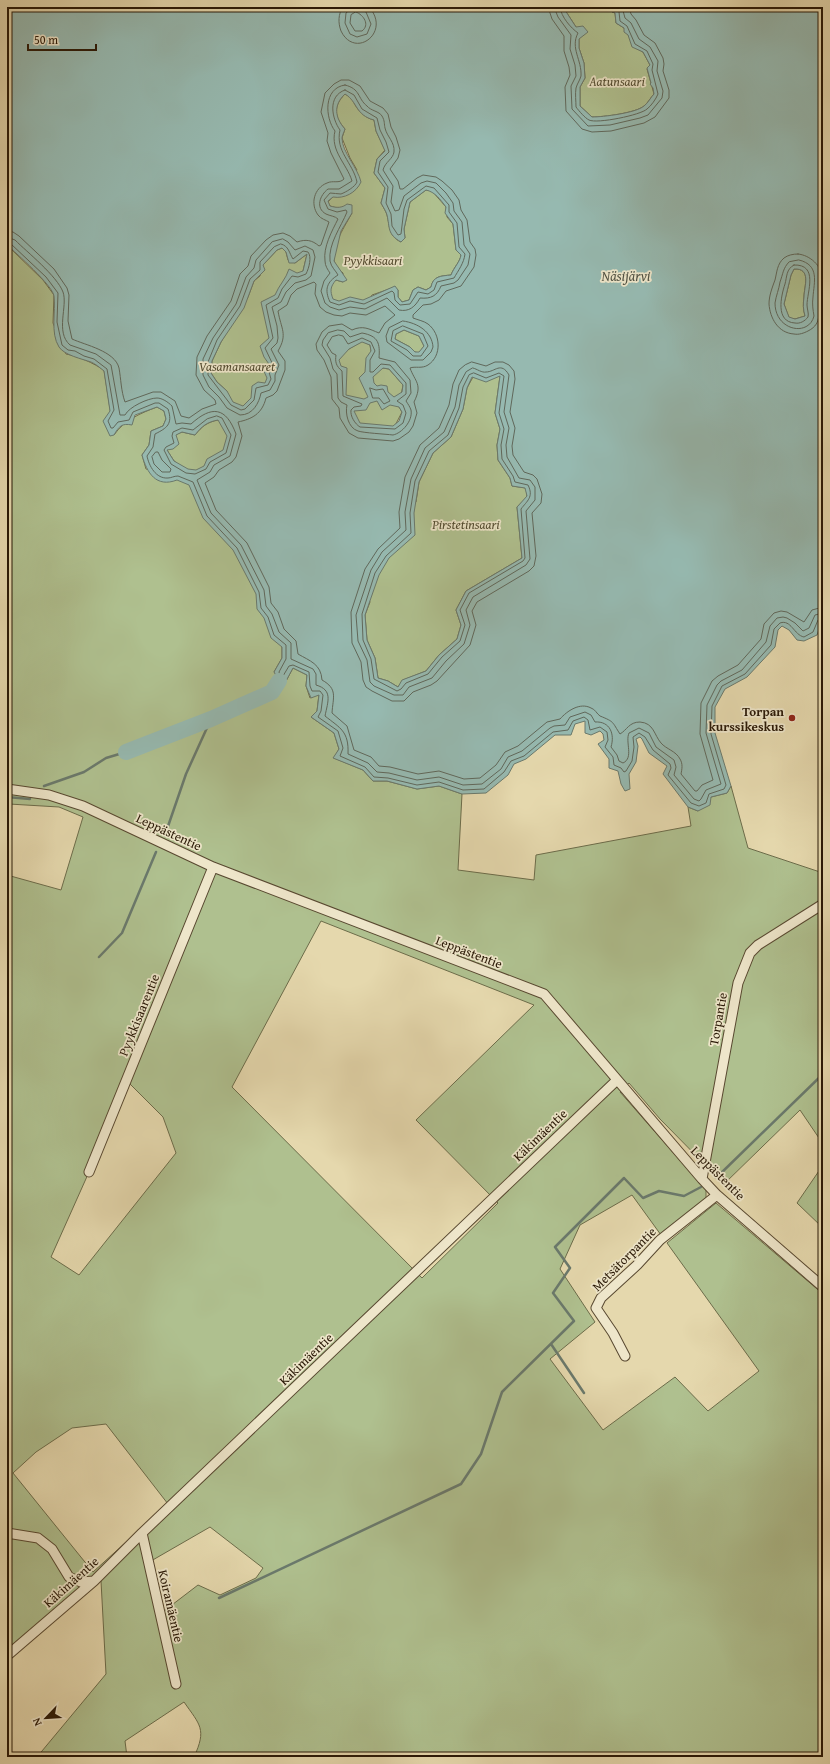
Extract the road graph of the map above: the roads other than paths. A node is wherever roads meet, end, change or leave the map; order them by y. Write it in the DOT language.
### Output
graph roads {
  1 [pos="7,788"];
  2 [pos="213,867"];
  3 [pos="823,904"];
  4 [pos="617,1080"];
  5 [pos="89,1172"];
  6 [pos="702,1178"];
  7 [pos="717,1195"];
  8 [pos="823,1287"];
  9 [pos="626,1356"];
  10 [pos="7,1534"];
  11 [pos="142,1534"];
  12 [pos="94,1582"];
  13 [pos="9,1654"];
  14 [pos="176,1684"];
  1 -- 2 [label="street, Leppästentie"];
  2 -- 4 [label="street, Leppästentie"];
  2 -- 5 [label="street, Pyykkisaarentie"];
  3 -- 6 [label="street, Torpantie"];
  4 -- 6 [label="street, Leppästentie"];
  4 -- 11 [label="street, Käkimäentie"];
  6 -- 7 [label="street, Leppästentie"];
  7 -- 8 [label="street, Leppästentie"];
  7 -- 9 [label="street, Metsätorpantie"];
  10 -- 12 [label="street"];
  11 -- 12 [label="street, Käkimäentie"];
  11 -- 14 [label="street, Koiramäentie"];
  12 -- 13 [label="street, Käkimäentie"];
}
